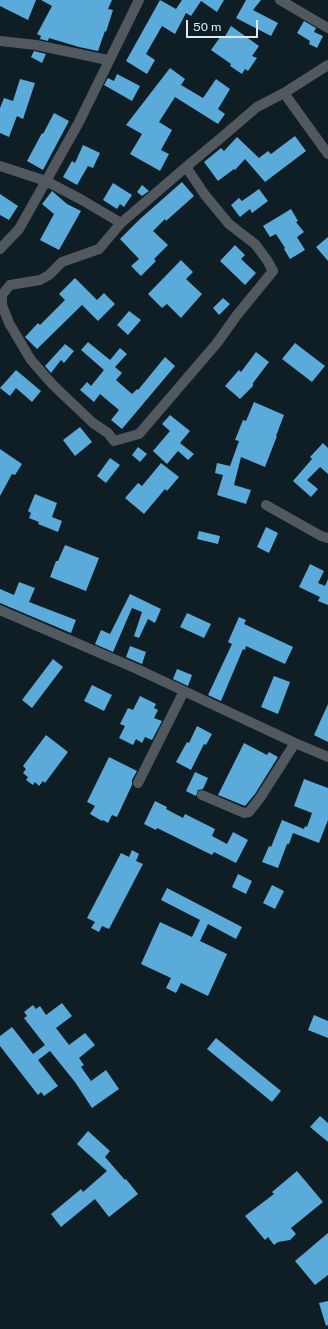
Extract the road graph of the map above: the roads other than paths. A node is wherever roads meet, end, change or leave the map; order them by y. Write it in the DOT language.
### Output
graph roads {
  1 [pos="139,0"];
  2 [pos="280,0"];
  3 [pos="328,28"];
  4 [pos="0,41"];
  5 [pos="108,60"];
  6 [pos="328,65"];
  7 [pos="284,93"];
  8 [pos="328,154"];
  9 [pos="0,166"];
  10 [pos="186,168"];
  11 [pos="46,181"];
  12 [pos="121,223"];
  13 [pos="0,249"];
  14 [pos="266,505"];
  15 [pos="328,538"];
  16 [pos="0,610"];
  17 [pos="184,691"];
  18 [pos="295,743"];
  19 [pos="328,757"];
  20 [pos="138,783"];
  21 [pos="202,795"];
  1 -- 5 [label="street"];
  2 -- 3 [label="street"];
  4 -- 5 [label="street"];
  5 -- 11 [label="street"];
  6 -- 7 [label="street"];
  7 -- 8 [label="street"];
  7 -- 10 [label="street"];
  9 -- 11 [label="street"];
  10 -- 12 [label="street"];
  10 -- 12 [label="street"];
  11 -- 12 [label="street"];
  11 -- 13 [label="street"];
  14 -- 15 [label="street"];
  16 -- 17 [label="street"];
  17 -- 18 [label="street"];
  17 -- 20 [label="street"];
  18 -- 19 [label="street"];
  18 -- 21 [label="street"];
}
